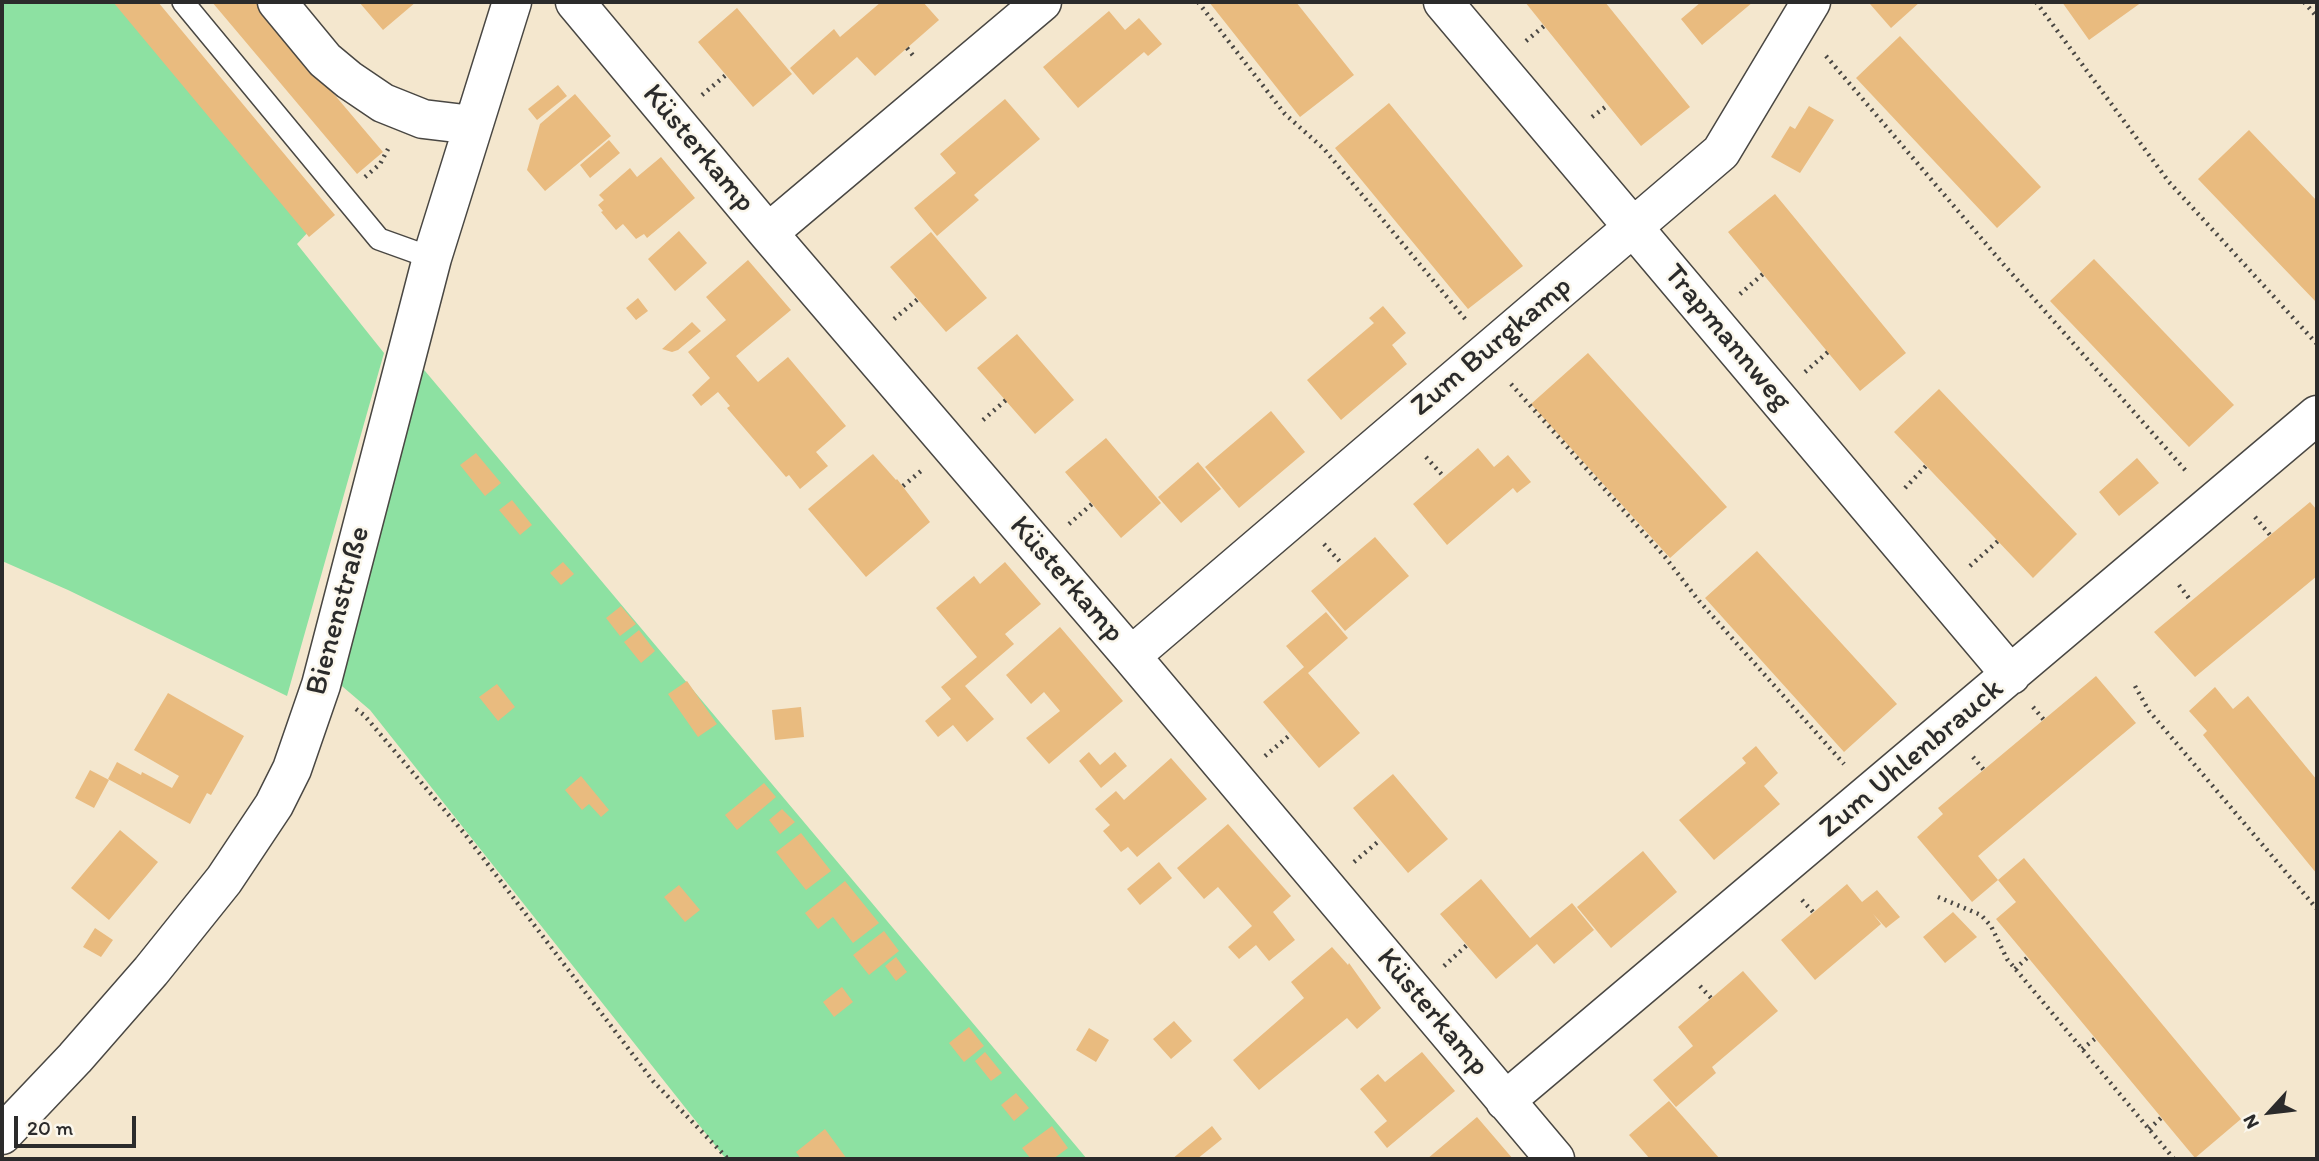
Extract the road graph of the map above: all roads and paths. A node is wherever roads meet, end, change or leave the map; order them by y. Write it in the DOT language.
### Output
graph roads {
  1 [pos="183,2"];
  2 [pos="276,2"];
  3 [pos="512,2"];
  4 [pos="575,2"];
  5 [pos="1042,2"];
  6 [pos="1198,2"];
  7 [pos="1443,2"];
  8 [pos="2036,2"];
  9 [pos="2304,2"];
  10 [pos="1805,13"];
  11 [pos="2317,17"];
  12 [pos="726,75"];
  13 [pos="697,99"];
  14 [pos="407,112"];
  15 [pos="473,125"];
  16 [pos="343,195"];
  17 [pos="1633,227"];
  18 [pos="768,233"];
  19 [pos="432,258"];
  20 [pos="1763,274"];
  21 [pos="1736,298"];
  22 [pos="918,299"];
  23 [pos="888,323"];
  24 [pos="2317,344"];
  25 [pos="1828,352"];
  26 [pos="1483,354"];
  27 [pos="1801,375"];
  28 [pos="1006,400"];
  29 [pos="2317,415"];
  30 [pos="975,427"];
  31 [pos="931,463"];
  32 [pos="1926,466"];
  33 [pos="903,486"];
  34 [pos="1901,493"];
  35 [pos="2214,503"];
  36 [pos="1092,504"];
  37 [pos="1062,530"];
  38 [pos="1998,541"];
  39 [pos="1967,569"];
  40 [pos="1131,656"];
  41 [pos="2011,676"];
  42 [pos="321,685"];
  43 [pos="2136,685"];
  44 [pos="1291,734"];
  45 [pos="1258,761"];
  46 [pos="1870,794"];
  47 [pos="1380,840"];
  48 [pos="1349,867"];
  49 [pos="1938,897"];
  50 [pos="2317,909"];
  51 [pos="1467,945"];
  52 [pos="2028,957"];
  53 [pos="2015,969"];
  54 [pos="1437,972"];
  55 [pos="2096,1038"];
  56 [pos="2082,1049"];
  57 [pos="1506,1101"];
  58 [pos="2162,1117"];
  59 [pos="2148,1129"];
  60 [pos="2,1135"];
  61 [pos="728,1159"];
  62 [pos="1555,1159"];
  63 [pos="2174,1159"];
  1 -- 16 [label="lane"];
  2 -- 14 [label="street"];
  3 -- 15 [label="street, Bienenstraße"];
  4 -- 18 [label="street, Küsterkamp"];
  5 -- 18 [label="street"];
  6 -- 26 [label="path"];
  7 -- 17 [label="street, Trapmannweg"];
  8 -- 24 [label="path"];
  9 -- 11 [label="path"];
  10 -- 17 [label="street, Zum Burgkamp"];
  10 -- 35 [label="path"];
  12 -- 13 [label="path"];
  14 -- 15 [label="street"];
  14 -- 16 [label="path"];
  15 -- 19 [label="street, Bienenstraße"];
  16 -- 19 [label="lane"];
  17 -- 26 [label="street, Zum Burgkamp"];
  17 -- 41 [label="street, Trapmannweg"];
  18 -- 40 [label="street, Küsterkamp"];
  19 -- 42 [label="street, Bienenstraße"];
  20 -- 21 [label="path"];
  22 -- 23 [label="path"];
  25 -- 27 [label="path"];
  26 -- 40 [label="street, Zum Burgkamp"];
  26 -- 46 [label="path"];
  28 -- 30 [label="path"];
  29 -- 35 [label="street, Zum Uhlenbrauck"];
  31 -- 33 [label="path"];
  32 -- 34 [label="path"];
  35 -- 41 [label="street, Zum Uhlenbrauck"];
  36 -- 37 [label="path"];
  38 -- 39 [label="path"];
  40 -- 57 [label="street, Küsterkamp"];
  41 -- 46 [label="street, Zum Uhlenbrauck"];
  42 -- 60 [label="street, Bienenstraße"];
  42 -- 61 [label="path"];
  43 -- 50 [label="path"];
  44 -- 45 [label="path"];
  46 -- 57 [label="street, Zum Uhlenbrauck"];
  47 -- 48 [label="path"];
  49 -- 53 [label="path"];
  51 -- 54 [label="path"];
  52 -- 53 [label="path"];
  53 -- 56 [label="path"];
  55 -- 56 [label="path"];
  56 -- 59 [label="path"];
  57 -- 62 [label="street, Küsterkamp"];
  58 -- 59 [label="path"];
  59 -- 63 [label="path"];
}
